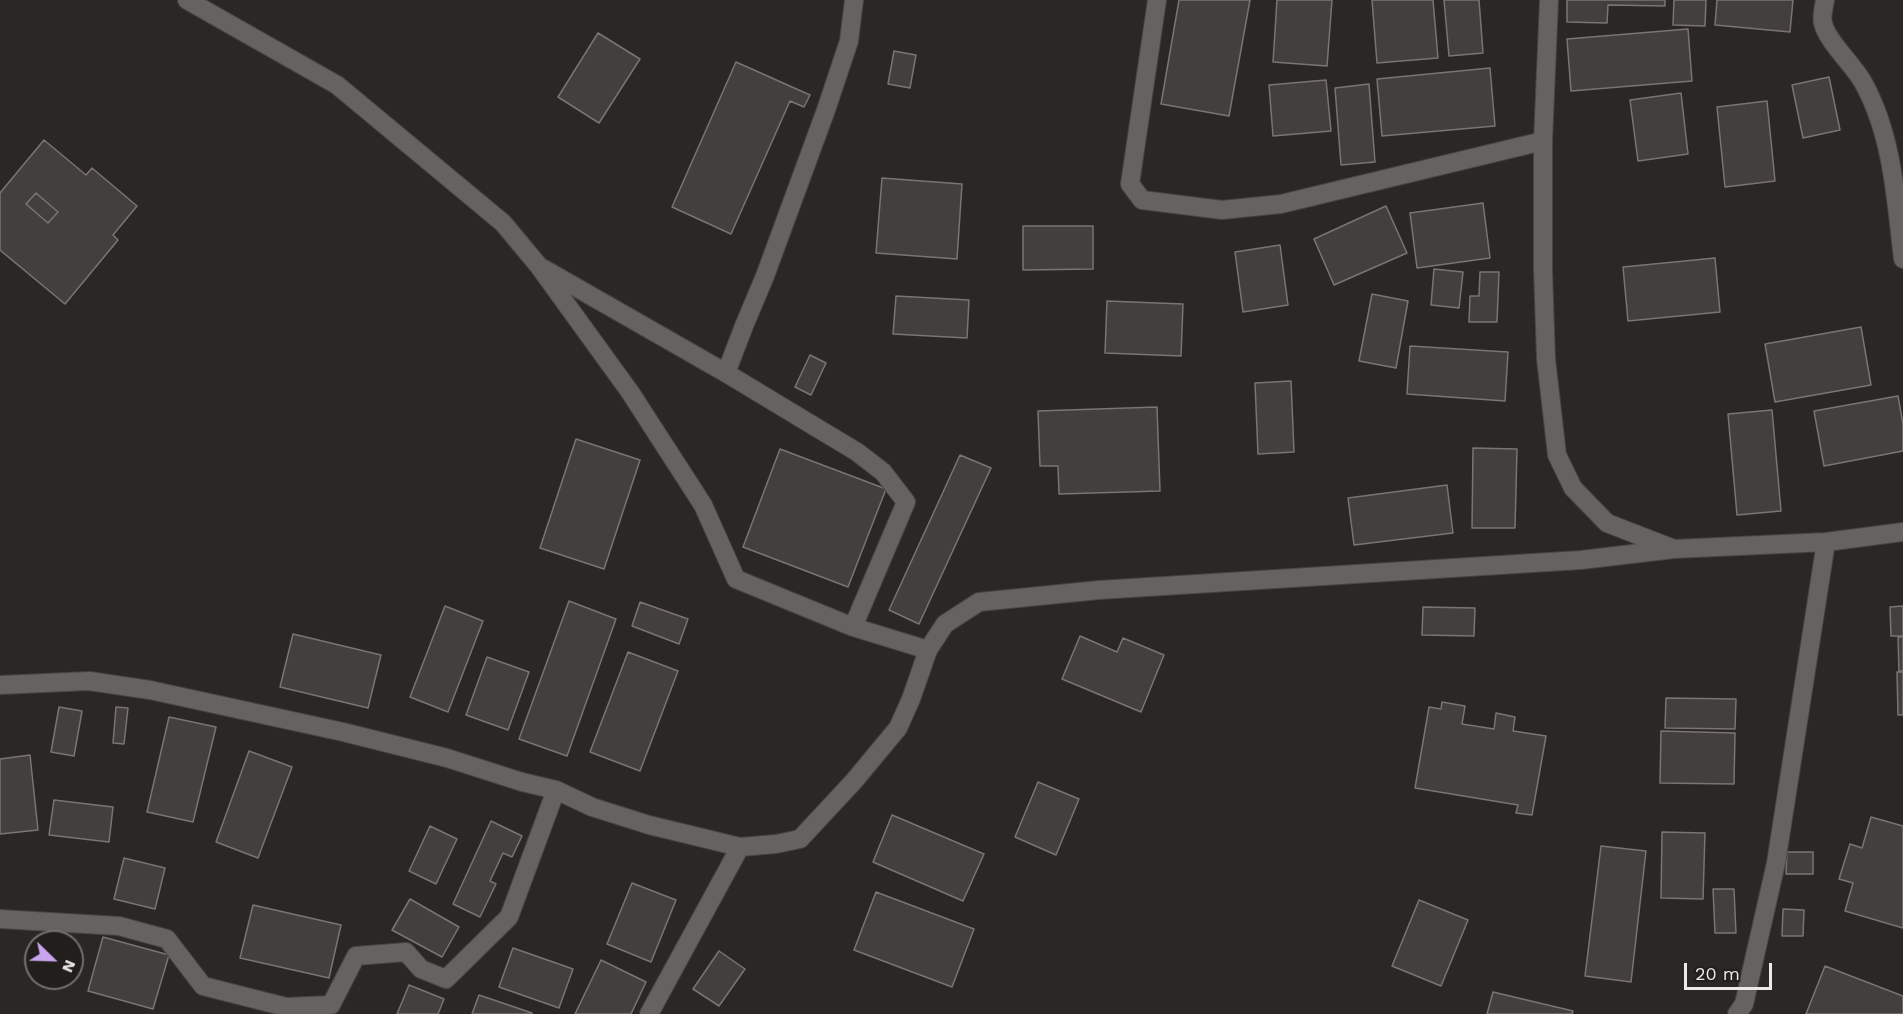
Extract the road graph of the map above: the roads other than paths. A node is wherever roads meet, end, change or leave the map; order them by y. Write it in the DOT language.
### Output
graph roads {
  1 [pos="187,0"];
  2 [pos="854,0"];
  3 [pos="1157,0"];
  4 [pos="1549,0"];
  5 [pos="1825,0"];
  6 [pos="1543,141"];
  7 [pos="1903,259"];
  8 [pos="538,265"];
  9 [pos="726,373"];
  10 [pos="1903,532"];
  11 [pos="1826,542"];
  12 [pos="1674,549"];
  13 [pos="853,627"];
  14 [pos="928,650"];
  15 [pos="0,685"];
  16 [pos="556,790"];
  17 [pos="740,847"];
  18 [pos="0,919"];
  19 [pos="649,1014"];
  20 [pos="1737,1014"];
  1 -- 8 [label="street"];
  2 -- 9 [label="street"];
  3 -- 6 [label="street"];
  4 -- 6 [label="street"];
  5 -- 7 [label="street"];
  6 -- 12 [label="street"];
  8 -- 9 [label="street"];
  8 -- 13 [label="street"];
  9 -- 13 [label="street"];
  10 -- 11 [label="street"];
  11 -- 12 [label="street"];
  11 -- 20 [label="street"];
  12 -- 14 [label="street"];
  13 -- 14 [label="street"];
  14 -- 17 [label="street"];
  15 -- 16 [label="street"];
  16 -- 17 [label="street"];
  16 -- 18 [label="street"];
  17 -- 19 [label="street"];
}
